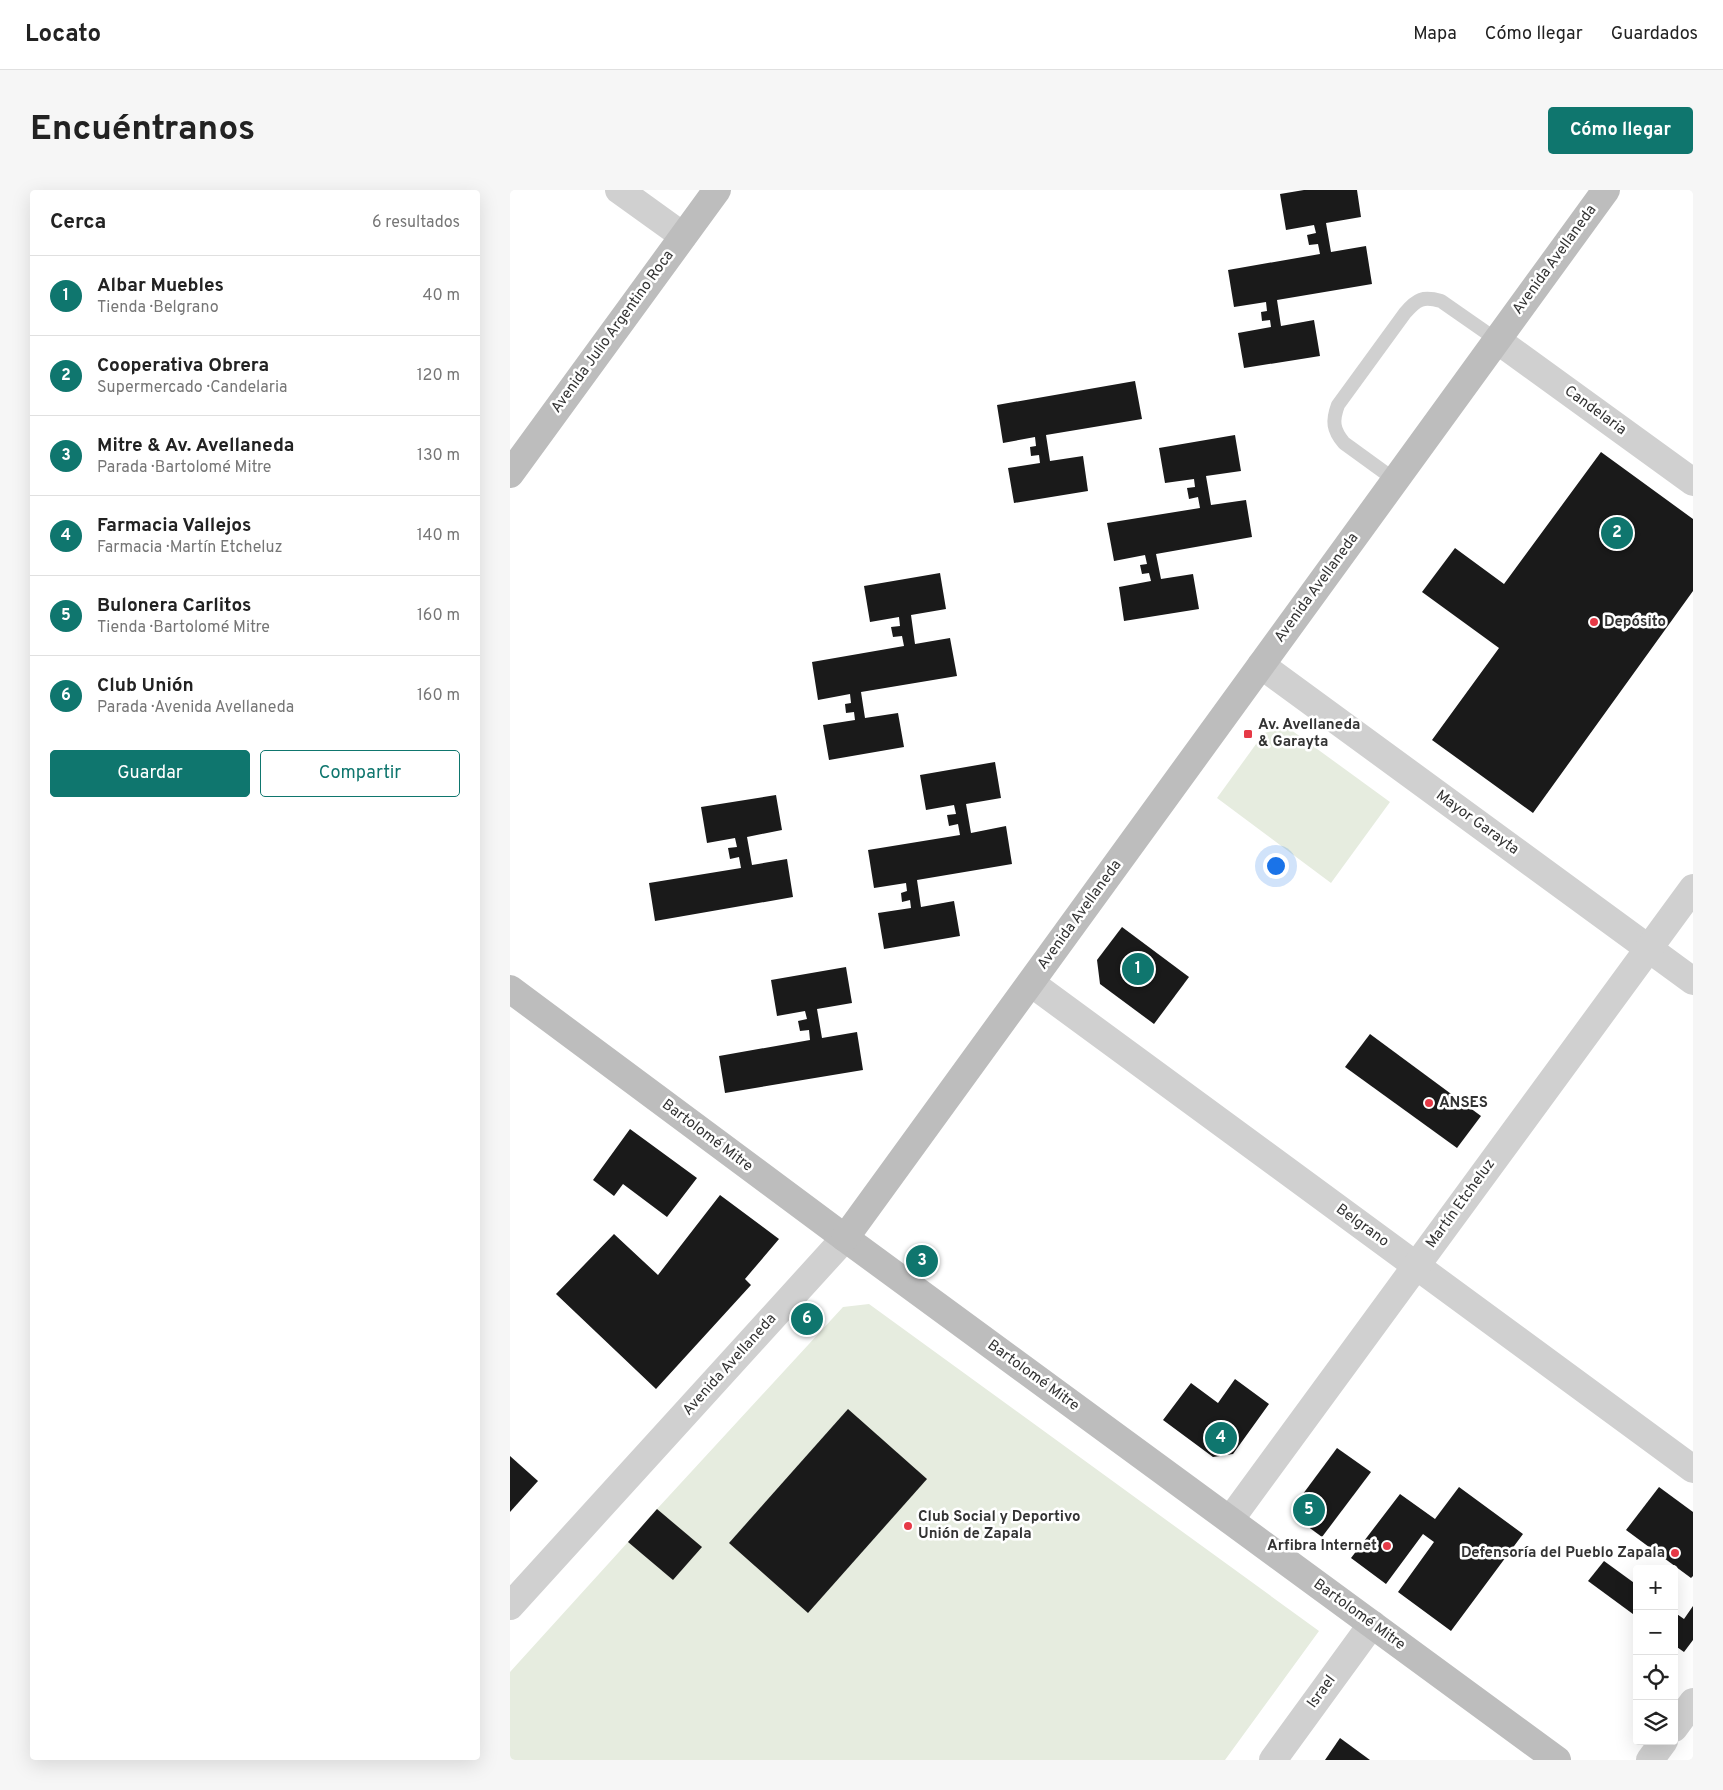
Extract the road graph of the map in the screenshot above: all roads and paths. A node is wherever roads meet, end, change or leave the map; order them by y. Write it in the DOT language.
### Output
graph roads {
  1 [pos="619,190"];
  2 [pos="717,190"];
  3 [pos="1606,190"];
  4 [pos="683,236"];
  5 [pos="1497,340"];
  6 [pos="510,474"];
  7 [pos="1395,480"];
  8 [pos="1693,482"];
  9 [pos="1261,665"];
  10 [pos="1693,888"];
  11 [pos="1649,948"];
  12 [pos="1693,980"];
  13 [pos="1031,983"];
  14 [pos="510,989"];
  15 [pos="845,1238"];
  16 [pos="1416,1266"];
  17 [pos="1693,1469"];
  18 [pos="1230,1520"];
  19 [pos="510,1606"];
  20 [pos="1372,1624"];
  21 [pos="1693,1702"];
  22 [pos="1678,1723"];
  23 [pos="1661,1745"];
  24 [pos="1273,1760"];
  25 [pos="1557,1760"];
  26 [pos="1650,1760"];
  1 -- 4 [label="street"];
  2 -- 4 [label="main road, Avenida Julio Argentino Roca"];
  3 -- 5 [label="main road, Avenida Avellaneda"];
  4 -- 6 [label="main road, Avenida Julio Argentino Roca"];
  5 -- 7 [label="main road, Avenida Avellaneda"];
  5 -- 7 [label="lane"];
  5 -- 8 [label="street, Candelaria"];
  7 -- 9 [label="main road, Avenida Avellaneda"];
  9 -- 11 [label="street, Mayor Garayta"];
  9 -- 13 [label="main road, Avenida Avellaneda"];
  10 -- 11 [label="street, Martín Etcheluz"];
  11 -- 12 [label="street, Mayor Garayta"];
  11 -- 16 [label="street, Martín Etcheluz"];
  13 -- 15 [label="main road, Avenida Avellaneda"];
  13 -- 16 [label="street, Belgrano"];
  14 -- 15 [label="main road, Bartolomé Mitre"];
  15 -- 18 [label="main road, Bartolomé Mitre"];
  15 -- 19 [label="street, Avenida Avellaneda"];
  16 -- 17 [label="street, Belgrano"];
  16 -- 18 [label="street, Martín Etcheluz"];
  18 -- 20 [label="main road, Bartolomé Mitre"];
  20 -- 24 [label="street, Israel"];
  20 -- 25 [label="main road, Bartolomé Mitre"];
  21 -- 22 [label="street"];
  23 -- 26 [label="street"];
}
